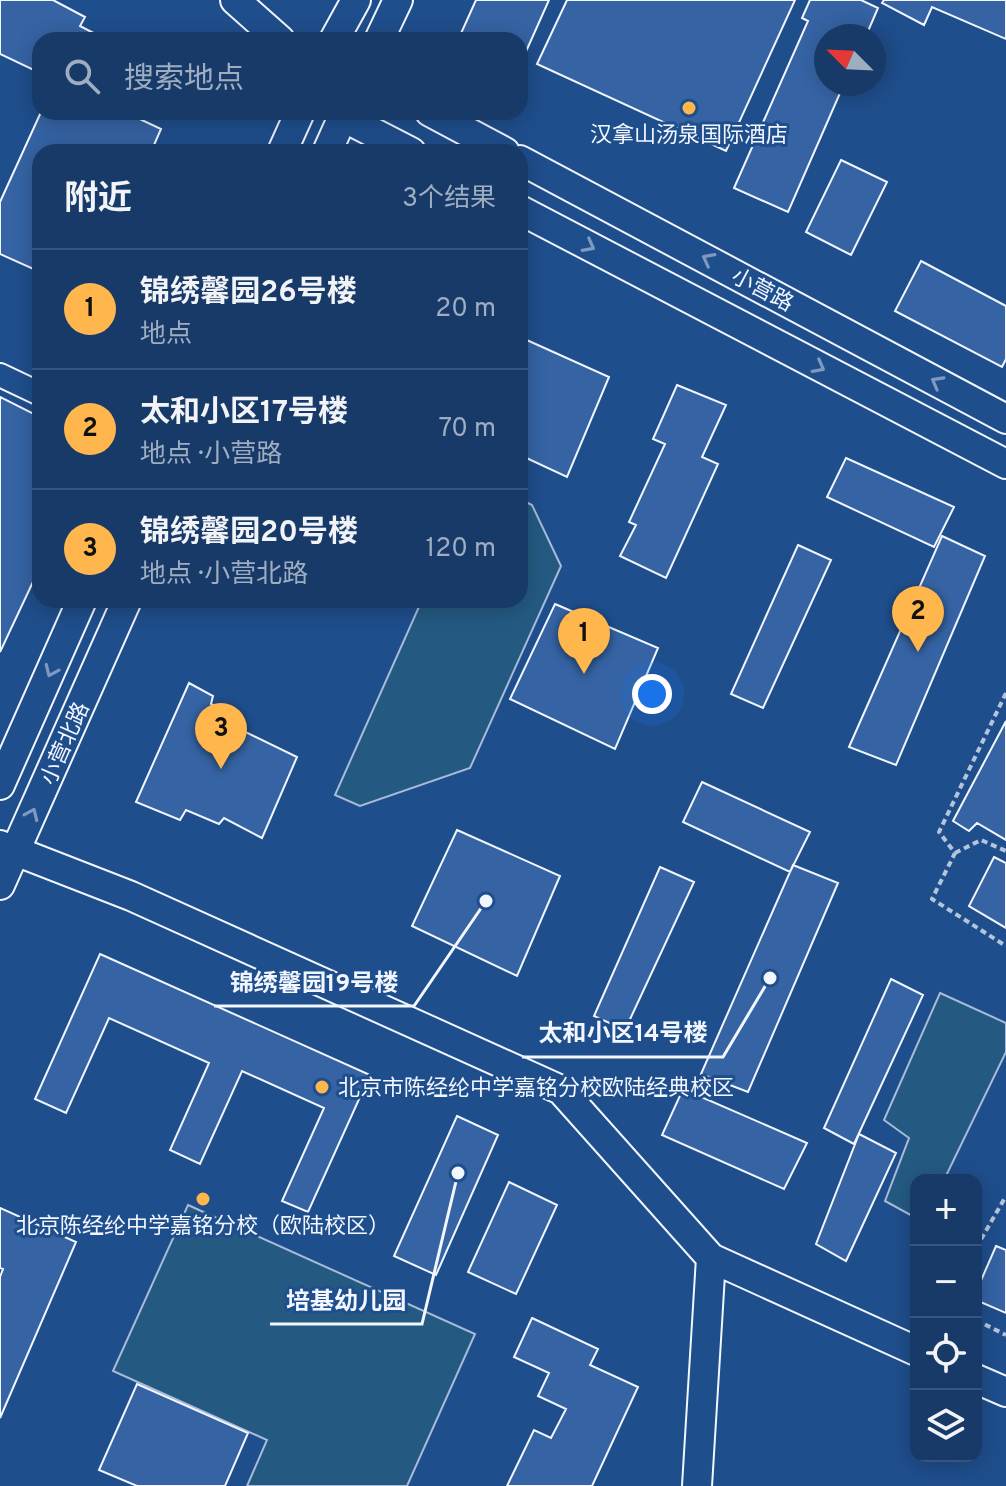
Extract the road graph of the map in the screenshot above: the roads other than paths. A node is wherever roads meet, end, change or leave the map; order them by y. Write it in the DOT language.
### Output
graph roads {
  1 [pos="235,0"];
  2 [pos="356,0"];
  3 [pos="398,0"];
  4 [pos="271,32"];
  5 [pos="338,32"];
  6 [pos="383,32"];
  7 [pos="296,120"];
  8 [pos="340,120"];
  9 [pos="354,120"];
  10 [pos="445,120"];
  11 [pos="286,144"];
  12 [pos="330,144"];
  13 [pos="397,144"];
  14 [pos="490,144"];
  15 [pos="528,164"];
  16 [pos="528,214"];
  17 [pos="0,375"];
  18 [pos="32,390"];
  19 [pos="1006,419"];
  20 [pos="1006,464"];
  21 [pos="78,608"];
  22 [pos="123,608"];
  23 [pos="0,785"];
  24 [pos="8,848"];
  25 [pos="0,885"];
  26 [pos="711,1258"];
  27 [pos="910,1348"];
  28 [pos="982,1382"];
  29 [pos="1006,1392"];
  30 [pos="697,1486"];
  1 -- 4 [label="street"];
  2 -- 5 [label="street"];
  3 -- 6 [label="street"];
  7 -- 11 [label="street"];
  8 -- 12 [label="street"];
  9 -- 13 [label="street"];
  10 -- 14 [label="street"];
  19 -- 15 [label="street, 小营路, one-way"];
  16 -- 20 [label="street, 小营路, one-way"];
  17 -- 18 [label="street"];
  21 -- 23 [label="street, 小营北路, one-way"];
  24 -- 22 [label="street, 小营北路, one-way"];
  24 -- 25 [label="street, 小营北路"];
  24 -- 26 [label="street"];
  26 -- 27 [label="street"];
  26 -- 30 [label="street"];
  28 -- 29 [label="street"];
}
